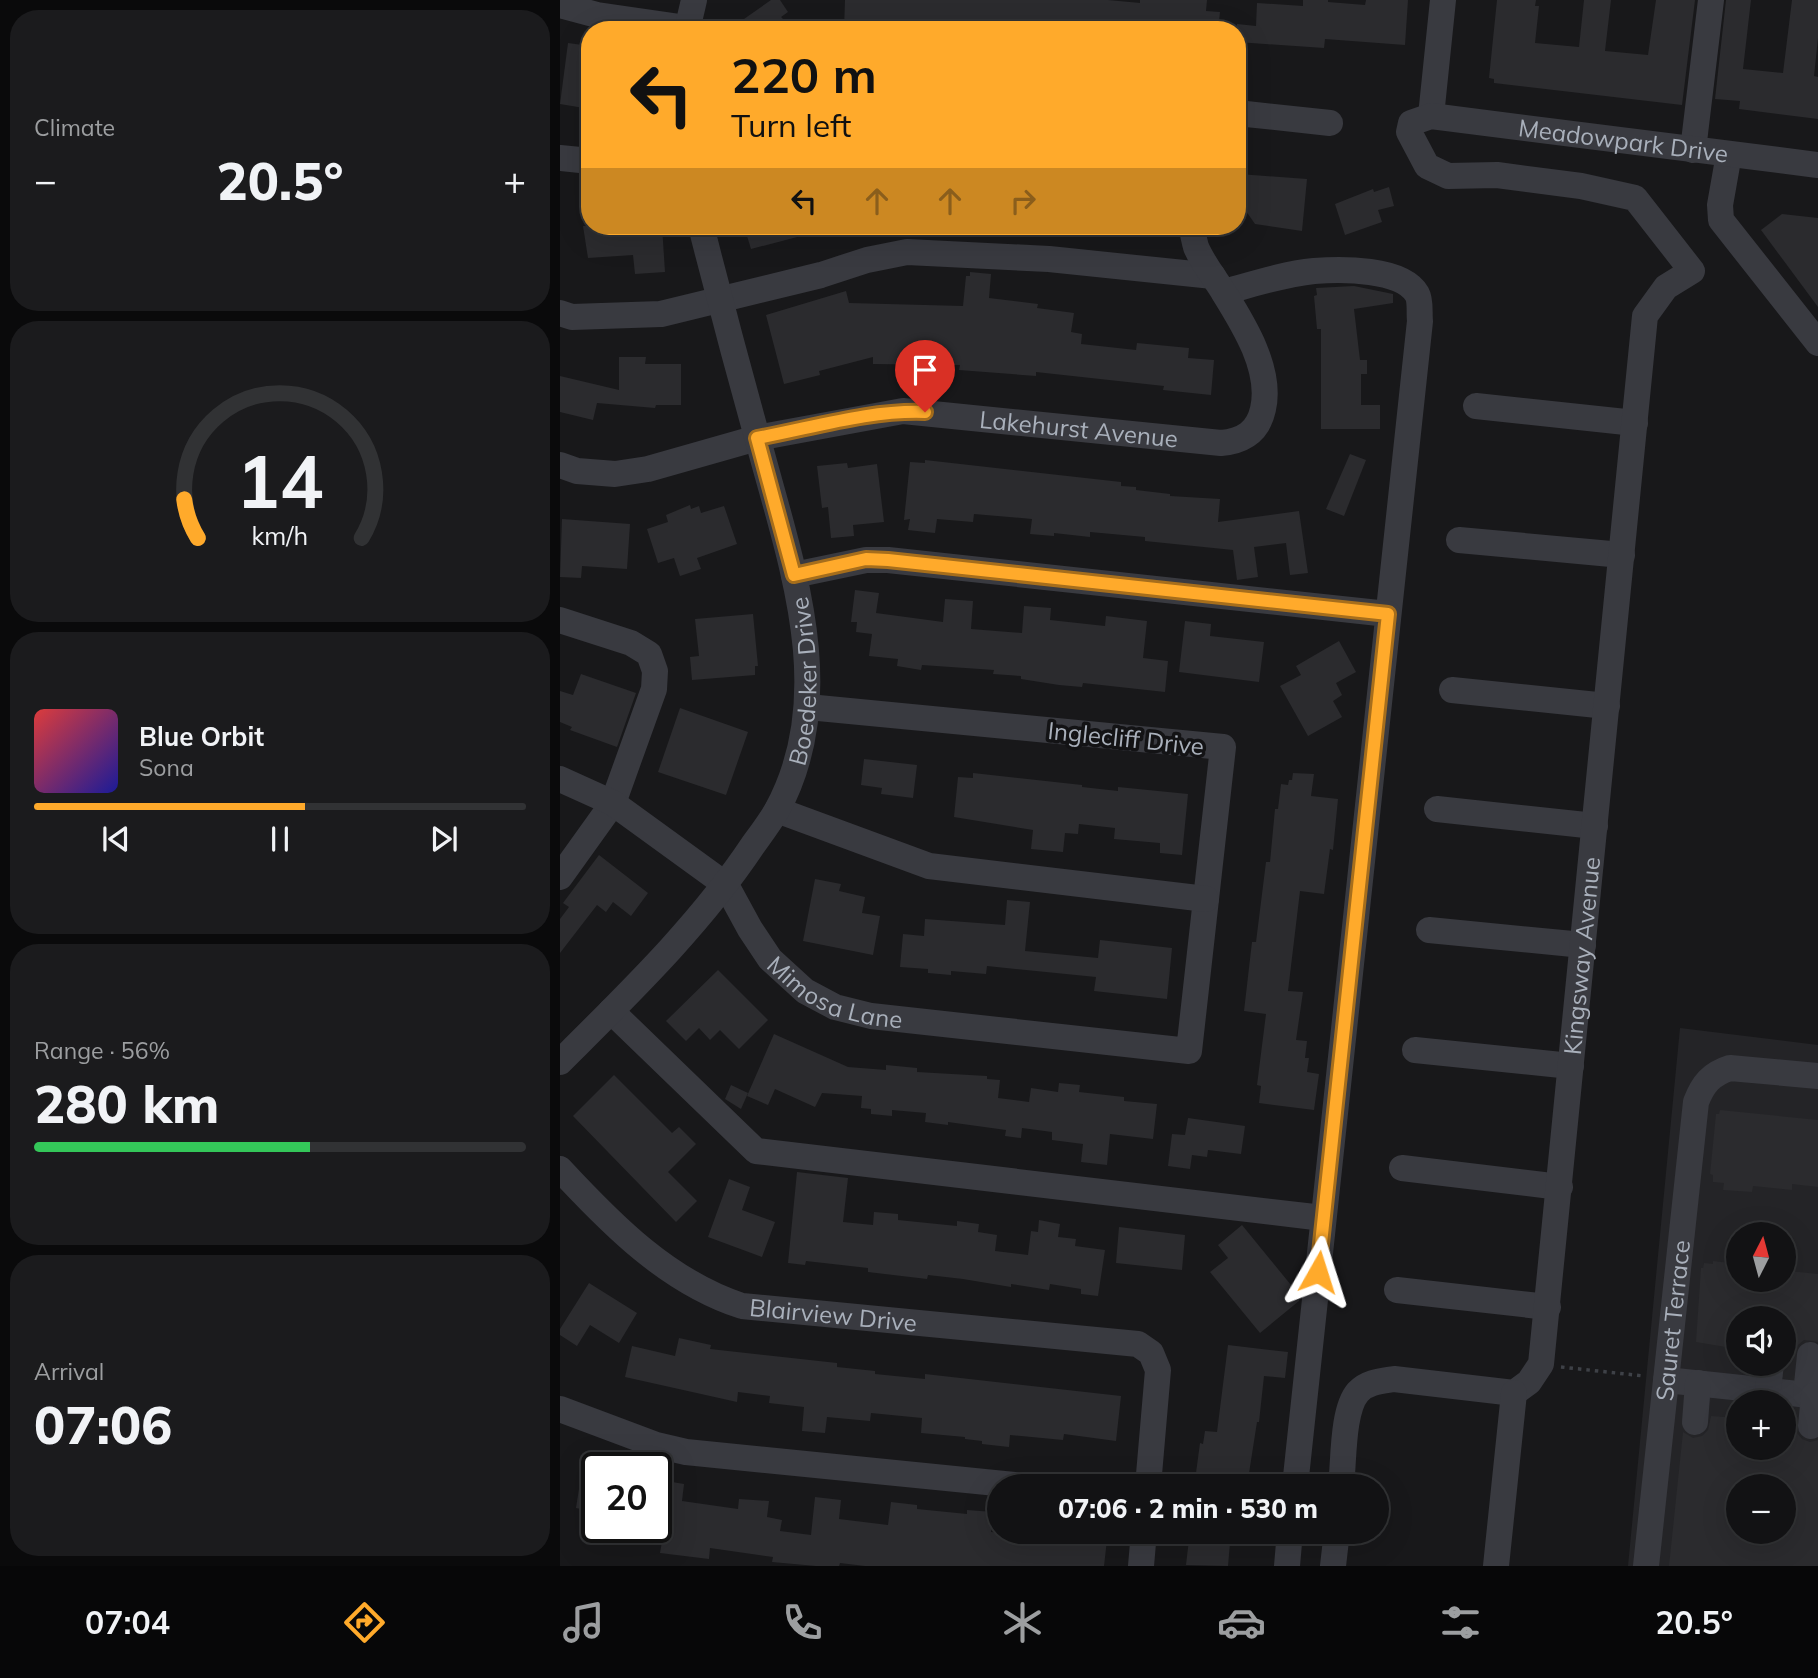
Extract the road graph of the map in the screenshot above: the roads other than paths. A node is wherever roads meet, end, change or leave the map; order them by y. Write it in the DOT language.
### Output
graph roads {
  1 [pos="694,0"];
  2 [pos="1443,0"];
  3 [pos="1711,0"];
  4 [pos="560,5"];
  5 [pos="636,21"];
  6 [pos="689,21"];
  7 [pos="1246,114"];
  8 [pos="1431,116"];
  9 [pos="1330,123"];
  10 [pos="1693,150"];
  11 [pos="1729,154"];
  12 [pos="560,158"];
  13 [pos="581,160"];
  14 [pos="1818,165"];
  15 [pos="703,235"];
  16 [pos="1193,235"];
  17 [pos="1218,284"];
  18 [pos="720,301"];
  19 [pos="560,313"];
  20 [pos="1818,343"];
  21 [pos="1476,406"];
  22 [pos="1635,423"];
  23 [pos="757,438"];
  24 [pos="560,465"];
  25 [pos="1459,540"];
  26 [pos="1622,555"];
  27 [pos="794,575"];
  28 [pos="1388,614"];
  29 [pos="560,620"];
  30 [pos="1452,690"];
  31 [pos="1607,706"];
  32 [pos="808,707"];
  33 [pos="560,779"];
  34 [pos="613,803"];
  35 [pos="1437,809"];
  36 [pos="777,810"];
  37 [pos="1595,826"];
  38 [pos="560,877"];
  39 [pos="726,886"];
  40 [pos="1206,899"];
  41 [pos="1429,930"];
  42 [pos="1583,945"];
  43 [pos="611,1011"];
  44 [pos="1415,1050"];
  45 [pos="1189,1051"];
  46 [pos="560,1062"];
  47 [pos="1571,1066"];
  48 [pos="1818,1076"];
  49 [pos="1402,1168"];
  50 [pos="560,1169"];
  51 [pos="1559,1186"];
  52 [pos="1323,1218"];
  53 [pos="1397,1290"];
  54 [pos="1548,1307"];
  55 [pos="1810,1355"];
  56 [pos="1656,1378"];
  57 [pos="1698,1383"];
  58 [pos="1759,1390"];
  59 [pos="1514,1392"];
  60 [pos="1813,1395"];
  61 [pos="560,1409"];
  62 [pos="1695,1422"];
  63 [pos="1811,1426"];
  64 [pos="1149,1474"];
  65 [pos="1296,1474"];
  66 [pos="1342,1474"];
  67 [pos="987,1482"];
  68 [pos="1143,1544"];
  69 [pos="1289,1544"];
  70 [pos="1336,1544"];
  71 [pos="1141,1566"];
  72 [pos="1287,1566"];
  73 [pos="1333,1566"];
  74 [pos="1496,1566"];
  75 [pos="1646,1566"];
  1 -- 6 [label="street"];
  2 -- 8 [label="street"];
  3 -- 10 [label="street"];
  4 -- 5 [label="street"];
  7 -- 9 [label="street"];
  8 -- 10 [label="street, Meadowpark Drive"];
  8 -- 22 [label="street, Kingsway Avenue"];
  10 -- 11 [label="street, Meadowpark Drive"];
  11 -- 14 [label="street, Meadowpark Drive"];
  11 -- 20 [label="street"];
  12 -- 13 [label="street"];
  15 -- 18 [label="street, Boedeker Drive"];
  16 -- 17 [label="street, Lakehurst Avenue"];
  17 -- 18 [label="street"];
  17 -- 23 [label="street, Lakehurst Avenue"];
  17 -- 28 [label="street"];
  18 -- 19 [label="street"];
  18 -- 23 [label="street, Boedeker Drive"];
  21 -- 22 [label="street"];
  22 -- 26 [label="street, Kingsway Avenue"];
  23 -- 24 [label="street, Lakehurst Avenue"];
  23 -- 27 [label="street, Boedeker Drive"];
  25 -- 26 [label="street"];
  26 -- 31 [label="street, Kingsway Avenue"];
  27 -- 28 [label="street"];
  27 -- 32 [label="street, Boedeker Drive"];
  28 -- 52 [label="street"];
  29 -- 34 [label="street"];
  30 -- 31 [label="street"];
  31 -- 37 [label="street, Kingsway Avenue"];
  32 -- 36 [label="street, Boedeker Drive"];
  32 -- 40 [label="street, Inglecliff Drive"];
  33 -- 34 [label="street, Mimosa Lane"];
  34 -- 38 [label="street"];
  34 -- 39 [label="street, Mimosa Lane"];
  35 -- 37 [label="street"];
  36 -- 39 [label="street, Boedeker Drive"];
  36 -- 40 [label="street"];
  37 -- 42 [label="street, Kingsway Avenue"];
  39 -- 43 [label="street, Boedeker Drive"];
  39 -- 45 [label="street, Mimosa Lane"];
  40 -- 45 [label="street, Inglecliff Drive"];
  41 -- 42 [label="street"];
  42 -- 47 [label="street, Kingsway Avenue"];
  43 -- 46 [label="street, Boedeker Drive"];
  43 -- 52 [label="street"];
  44 -- 47 [label="street"];
  47 -- 51 [label="street, Kingsway Avenue"];
  48 -- 56 [label="street, Sauret Terrace"];
  49 -- 51 [label="street"];
  50 -- 64 [label="street, Blairview Drive"];
  51 -- 54 [label="street, Kingsway Avenue"];
  52 -- 65 [label="street"];
  53 -- 54 [label="street"];
  54 -- 59 [label="street, Kingsway Avenue"];
  55 -- 60 [label="street"];
  56 -- 57 [label="street"];
  56 -- 75 [label="street, Sauret Terrace"];
  57 -- 58 [label="street"];
  57 -- 62 [label="street"];
  59 -- 66 [label="street"];
  59 -- 74 [label="street"];
  60 -- 63 [label="street"];
  61 -- 67 [label="street"];
  68 -- 71 [label="street"];
  69 -- 72 [label="street"];
  70 -- 73 [label="street"];
}
